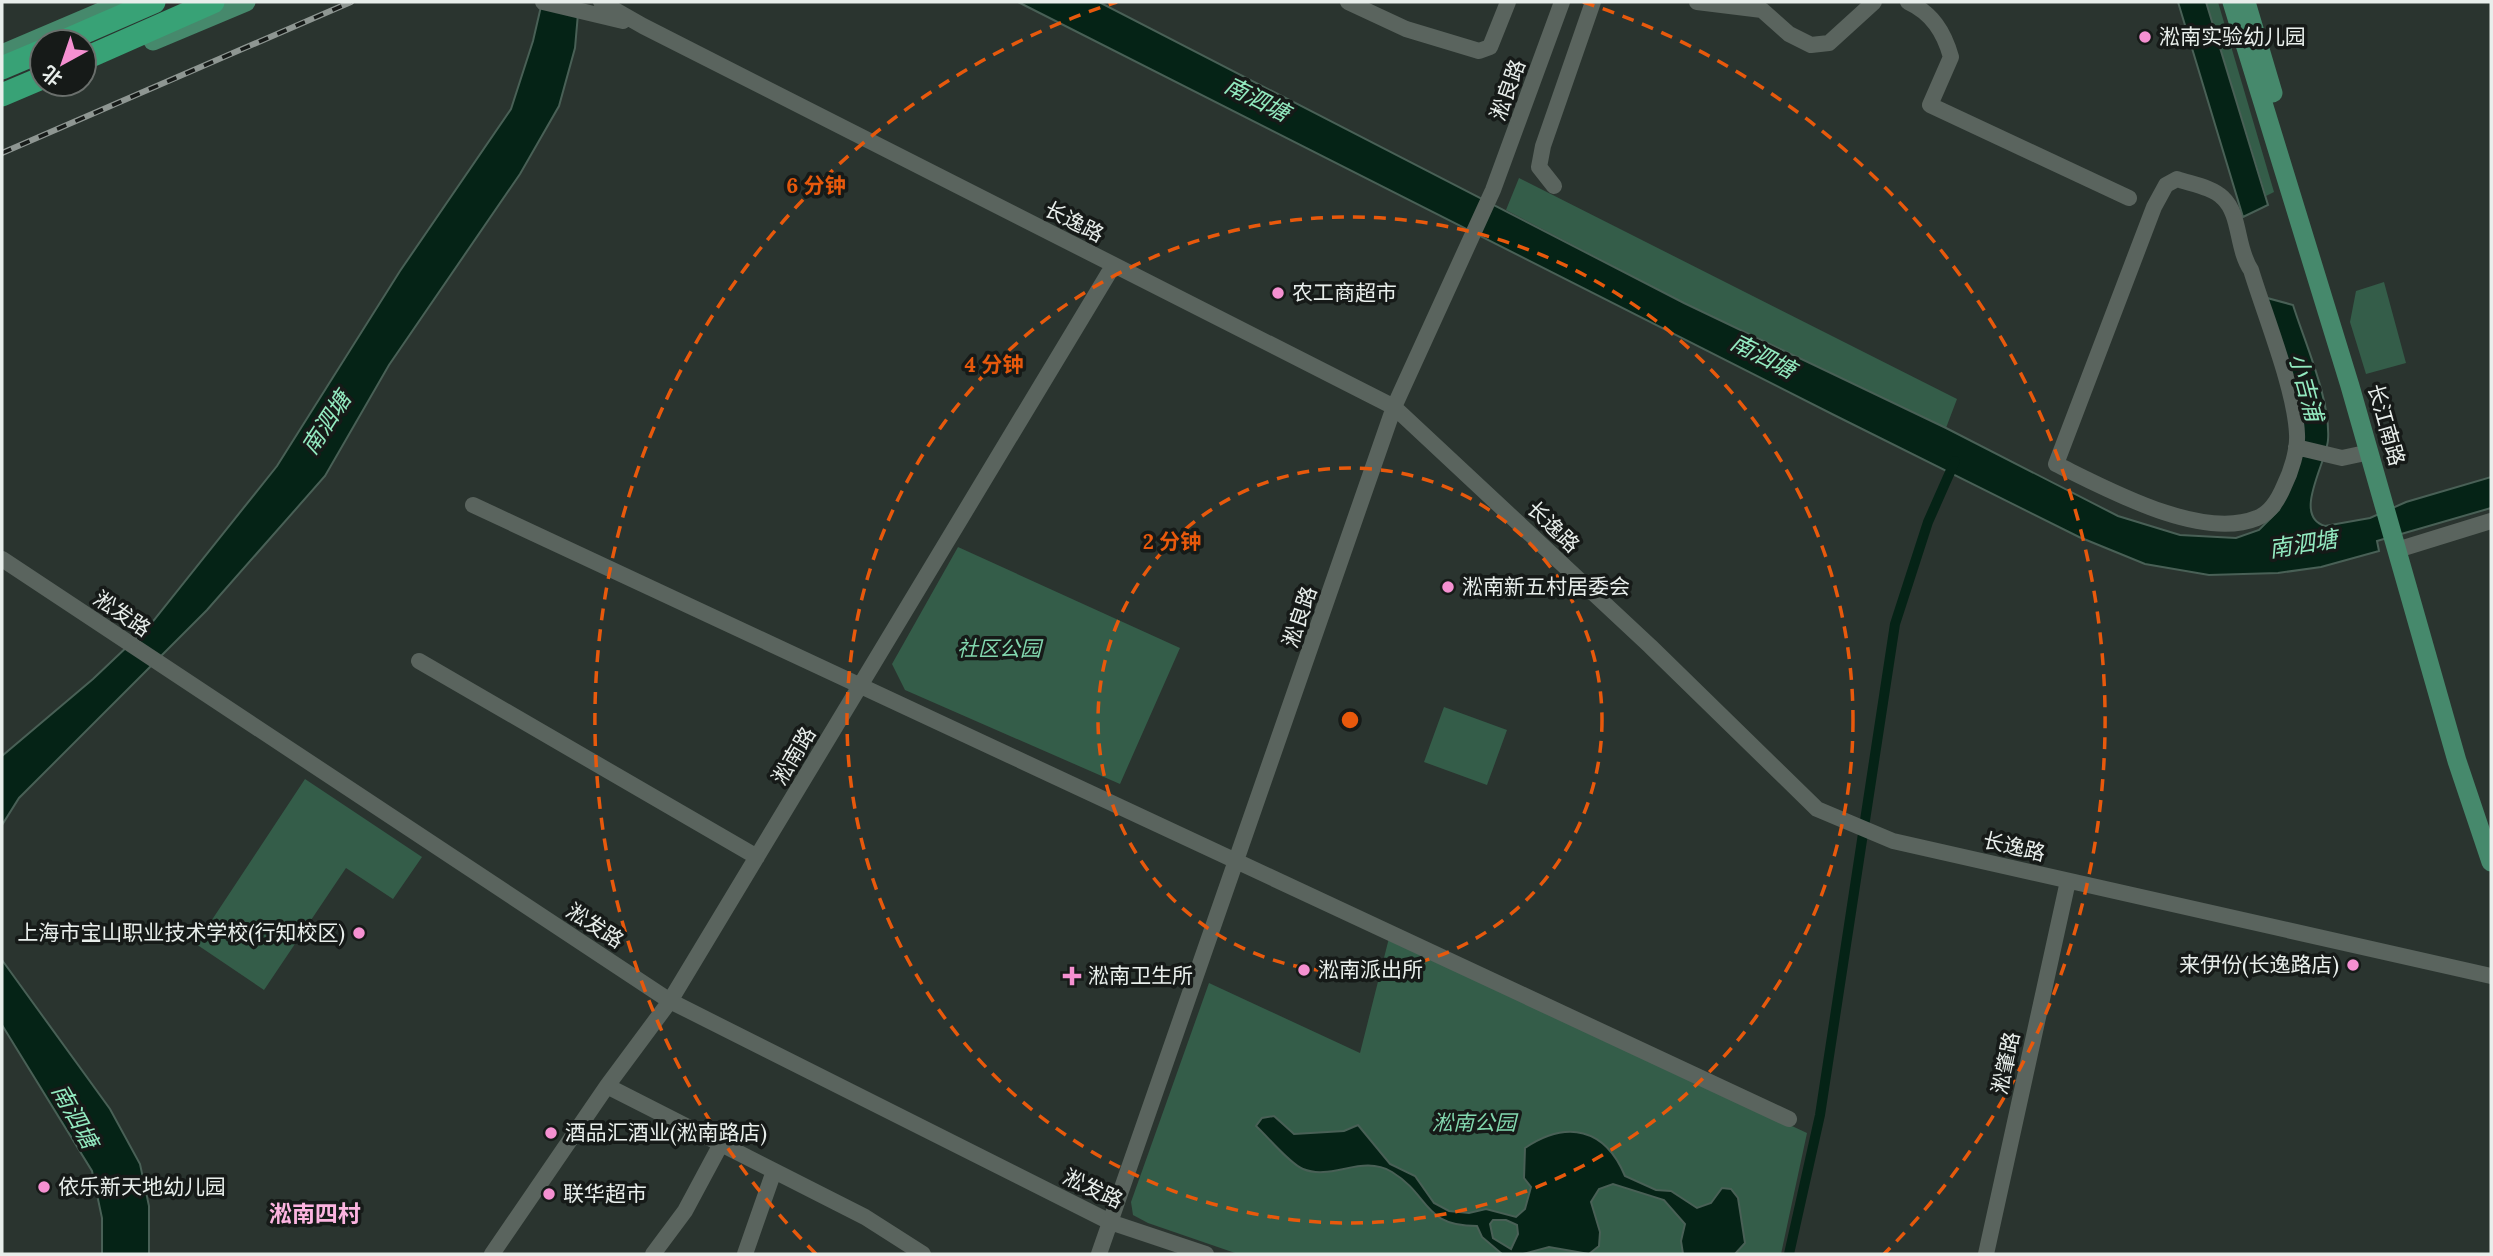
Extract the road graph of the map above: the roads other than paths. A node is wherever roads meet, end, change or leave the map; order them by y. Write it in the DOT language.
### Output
graph roads {
  1 [pos="124,2"];
  2 [pos="154,2"];
  3 [pos="213,2"];
  4 [pos="246,2"];
  5 [pos="543,2"];
  6 [pos="601,2"];
  7 [pos="1348,2"];
  8 [pos="1508,2"];
  9 [pos="1562,2"];
  10 [pos="1593,2"];
  11 [pos="1697,2"];
  12 [pos="1874,2"];
  13 [pos="1908,2"];
  14 [pos="2232,2"];
  15 [pos="2246,2"];
  16 [pos="643,26"];
  17 [pos="94,28"];
  18 [pos="98,53"];
  19 [pos="2,54"];
  20 [pos="28,57"];
  21 [pos="98,63"];
  22 [pos="2,68"];
  23 [pos="28,84"];
  24 [pos="28,93"];
  25 [pos="2,95"];
  26 [pos="2,104"];
  27 [pos="1554,186"];
  28 [pos="2129,198"];
  29 [pos="1113,266"];
  30 [pos="2343,361"];
  31 [pos="1394,407"];
  32 [pos="2301,444"];
  33 [pos="2369,448"];
  34 [pos="473,505"];
  35 [pos="2491,521"];
  36 [pos="2395,543"];
  37 [pos="2,559"];
  38 [pos="419,661"];
  39 [pos="860,688"];
  40 [pos="757,858"];
  41 [pos="1238,860"];
  42 [pos="2491,862"];
  43 [pos="2068,881"];
  44 [pos="2491,976"];
  45 [pos="670,1001"];
  46 [pos="607,1086"];
  47 [pos="1789,1119"];
  48 [pos="721,1144"];
  49 [pos="774,1171"];
  50 [pos="1110,1222"];
  51 [pos="500,1251"];
  52 [pos="653,1254"];
  53 [pos="746,1254"];
  54 [pos="923,1254"];
  55 [pos="1099,1254"];
  56 [pos="1206,1254"];
  57 [pos="1986,1254"];
  1 -- 19 [label="main road"];
  2 -- 17 [label="highway"];
  3 -- 18 [label="highway"];
  4 -- 21 [label="main road"];
  5 -- 16 [label="street, 长逸路"];
  6 -- 16 [label="street, 长逸路"];
  7 -- 8 [label="street"];
  9 -- 31 [label="street, 淞良路"];
  10 -- 27 [label="street"];
  11 -- 12 [label="street"];
  13 -- 28 [label="street"];
  14 -- 30 [label="main road, 长江南路"];
  15 -- 30 [label="main road"];
  16 -- 29 [label="street, 长逸路"];
  20 -- 22 [label="highway"];
  23 -- 25 [label="highway"];
  24 -- 26 [label="main road"];
  29 -- 31 [label="street, 长逸路"];
  29 -- 39 [label="street, 淞南路"];
  30 -- 33 [label="main road, 长江南路"];
  31 -- 41 [label="street, 淞良路"];
  31 -- 43 [label="street, 长逸路"];
  32 -- 32 [label="street"];
  32 -- 33 [label="street"];
  33 -- 36 [label="main road, 长江南路"];
  34 -- 39 [label="street"];
  35 -- 36 [label="street"];
  36 -- 42 [label="main road, 长江南路"];
  37 -- 45 [label="street, 淞发路"];
  38 -- 40 [label="street"];
  39 -- 40 [label="street, 淞南路"];
  39 -- 41 [label="street"];
  40 -- 45 [label="street, 淞南路"];
  41 -- 47 [label="street"];
  41 -- 50 [label="street, 淞良路"];
  43 -- 44 [label="street, 长逸路"];
  43 -- 57 [label="street, 淞肇路"];
  45 -- 46 [label="street, 淞南路"];
  45 -- 50 [label="street, 淞发路"];
  46 -- 48 [label="street"];
  46 -- 51 [label="street, 淞南路"];
  48 -- 49 [label="street"];
  48 -- 52 [label="street"];
  49 -- 53 [label="street"];
  49 -- 54 [label="street"];
  50 -- 55 [label="street, 淞良路"];
  50 -- 56 [label="street, 淞发路"];
}
